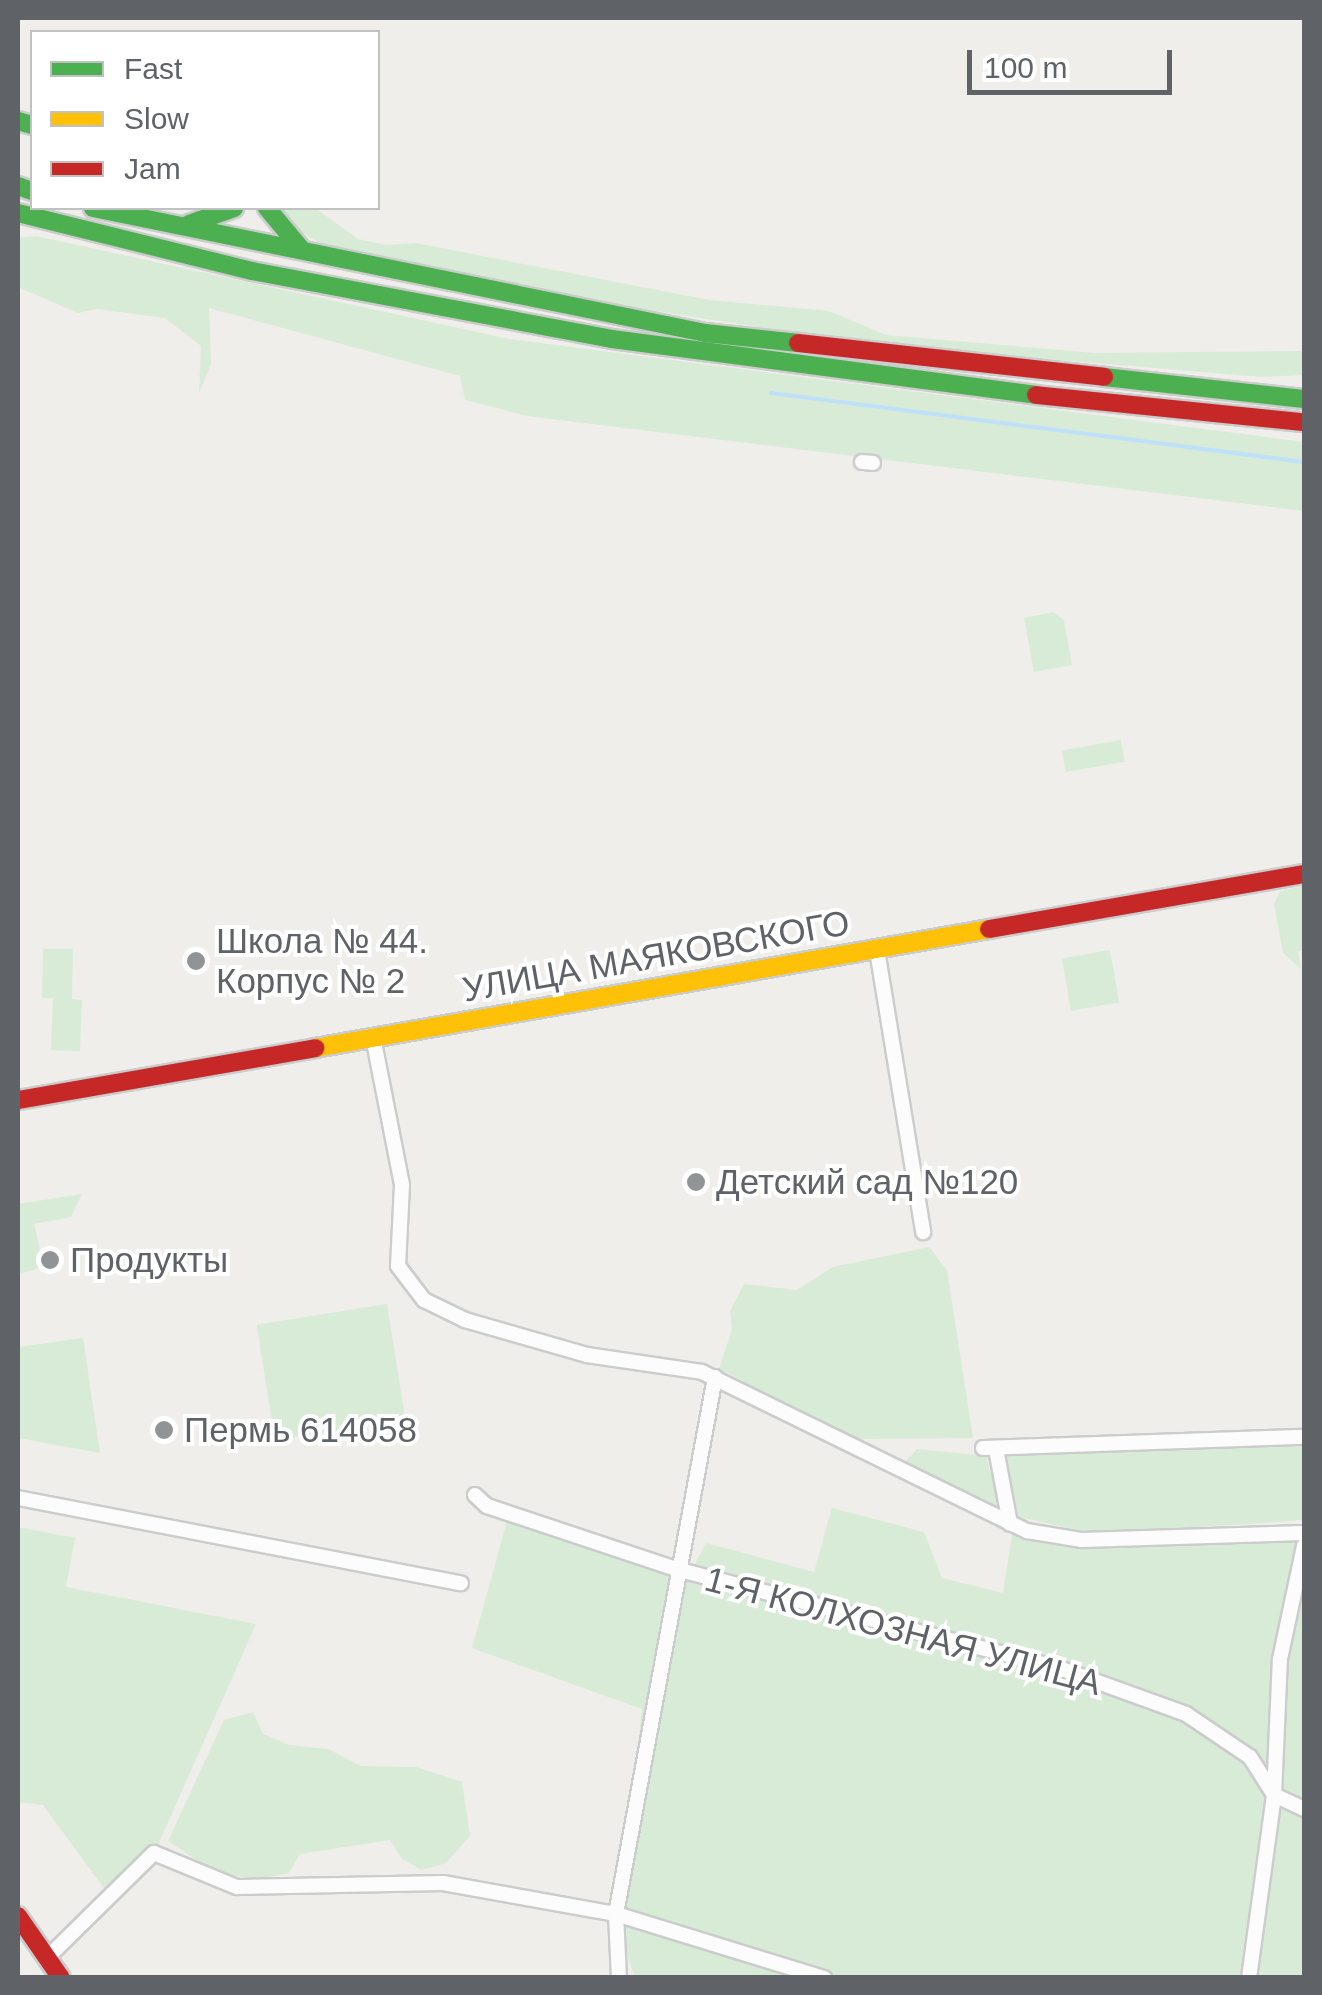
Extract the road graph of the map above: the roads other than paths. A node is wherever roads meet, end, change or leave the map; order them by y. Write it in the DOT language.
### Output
graph roads {
  1 [pos="102,210"];
  2 [pos="230,210"];
  3 [pos="268,210"];
  4 [pos="18,212"];
  5 [pos="159,223"];
  6 [pos="330,261"];
  7 [pos="1304,399"];
  8 [pos="1304,422"];
  9 [pos="1304,874"];
  10 [pos="877,950"];
  11 [pos="373,1038"];
  12 [pos="18,1100"];
  13 [pos="923,1232"];
  14 [pos="715,1378"];
  15 [pos="1304,1436"];
  16 [pos="474,1495"];
  17 [pos="18,1498"];
  18 [pos="1010,1524"];
  19 [pos="1304,1532"];
  20 [pos="1304,1546"];
  21 [pos="676,1570"];
  22 [pos="462,1583"];
  23 [pos="1274,1795"];
  24 [pos="1304,1810"];
  25 [pos="616,1914"];
  26 [pos="18,1916"];
  27 [pos="47,1958"];
  28 [pos="61,1978"];
  29 [pos="619,1978"];
  30 [pos="824,1978"];
  31 [pos="1248,1978"];
  1 -- 5 [label="main road"];
  2 -- 5 [label="main road"];
  3 -- 6 [label="main road"];
  4 -- 8 [label="main road"];
  5 -- 6 [label="main road"];
  6 -- 7 [label="main road"];
  9 -- 10 [label="main road, УЛИЦА МАЯКОВСКОГО"];
  10 -- 11 [label="main road, УЛИЦА МАЯКОВСКОГО"];
  10 -- 13 [label="street"];
  11 -- 12 [label="main road, УЛИЦА МАЯКОВСКОГО"];
  11 -- 14 [label="street"];
  14 -- 18 [label="street"];
  14 -- 21 [label="street"];
  15 -- 18 [label="street"];
  16 -- 21 [label="street, 1-Я КОЛХОЗНАЯ УЛИЦА"];
  17 -- 22 [label="street"];
  18 -- 19 [label="street"];
  20 -- 23 [label="street"];
  21 -- 23 [label="street, 1-Я КОЛХОЗНАЯ УЛИЦА"];
  21 -- 25 [label="street"];
  23 -- 24 [label="street, 1-Я КОЛХОЗНАЯ УЛИЦА"];
  23 -- 31 [label="street"];
  25 -- 27 [label="street"];
  25 -- 29 [label="street"];
  25 -- 30 [label="street"];
  26 -- 27 [label="main road"];
  27 -- 28 [label="main road"];
}
